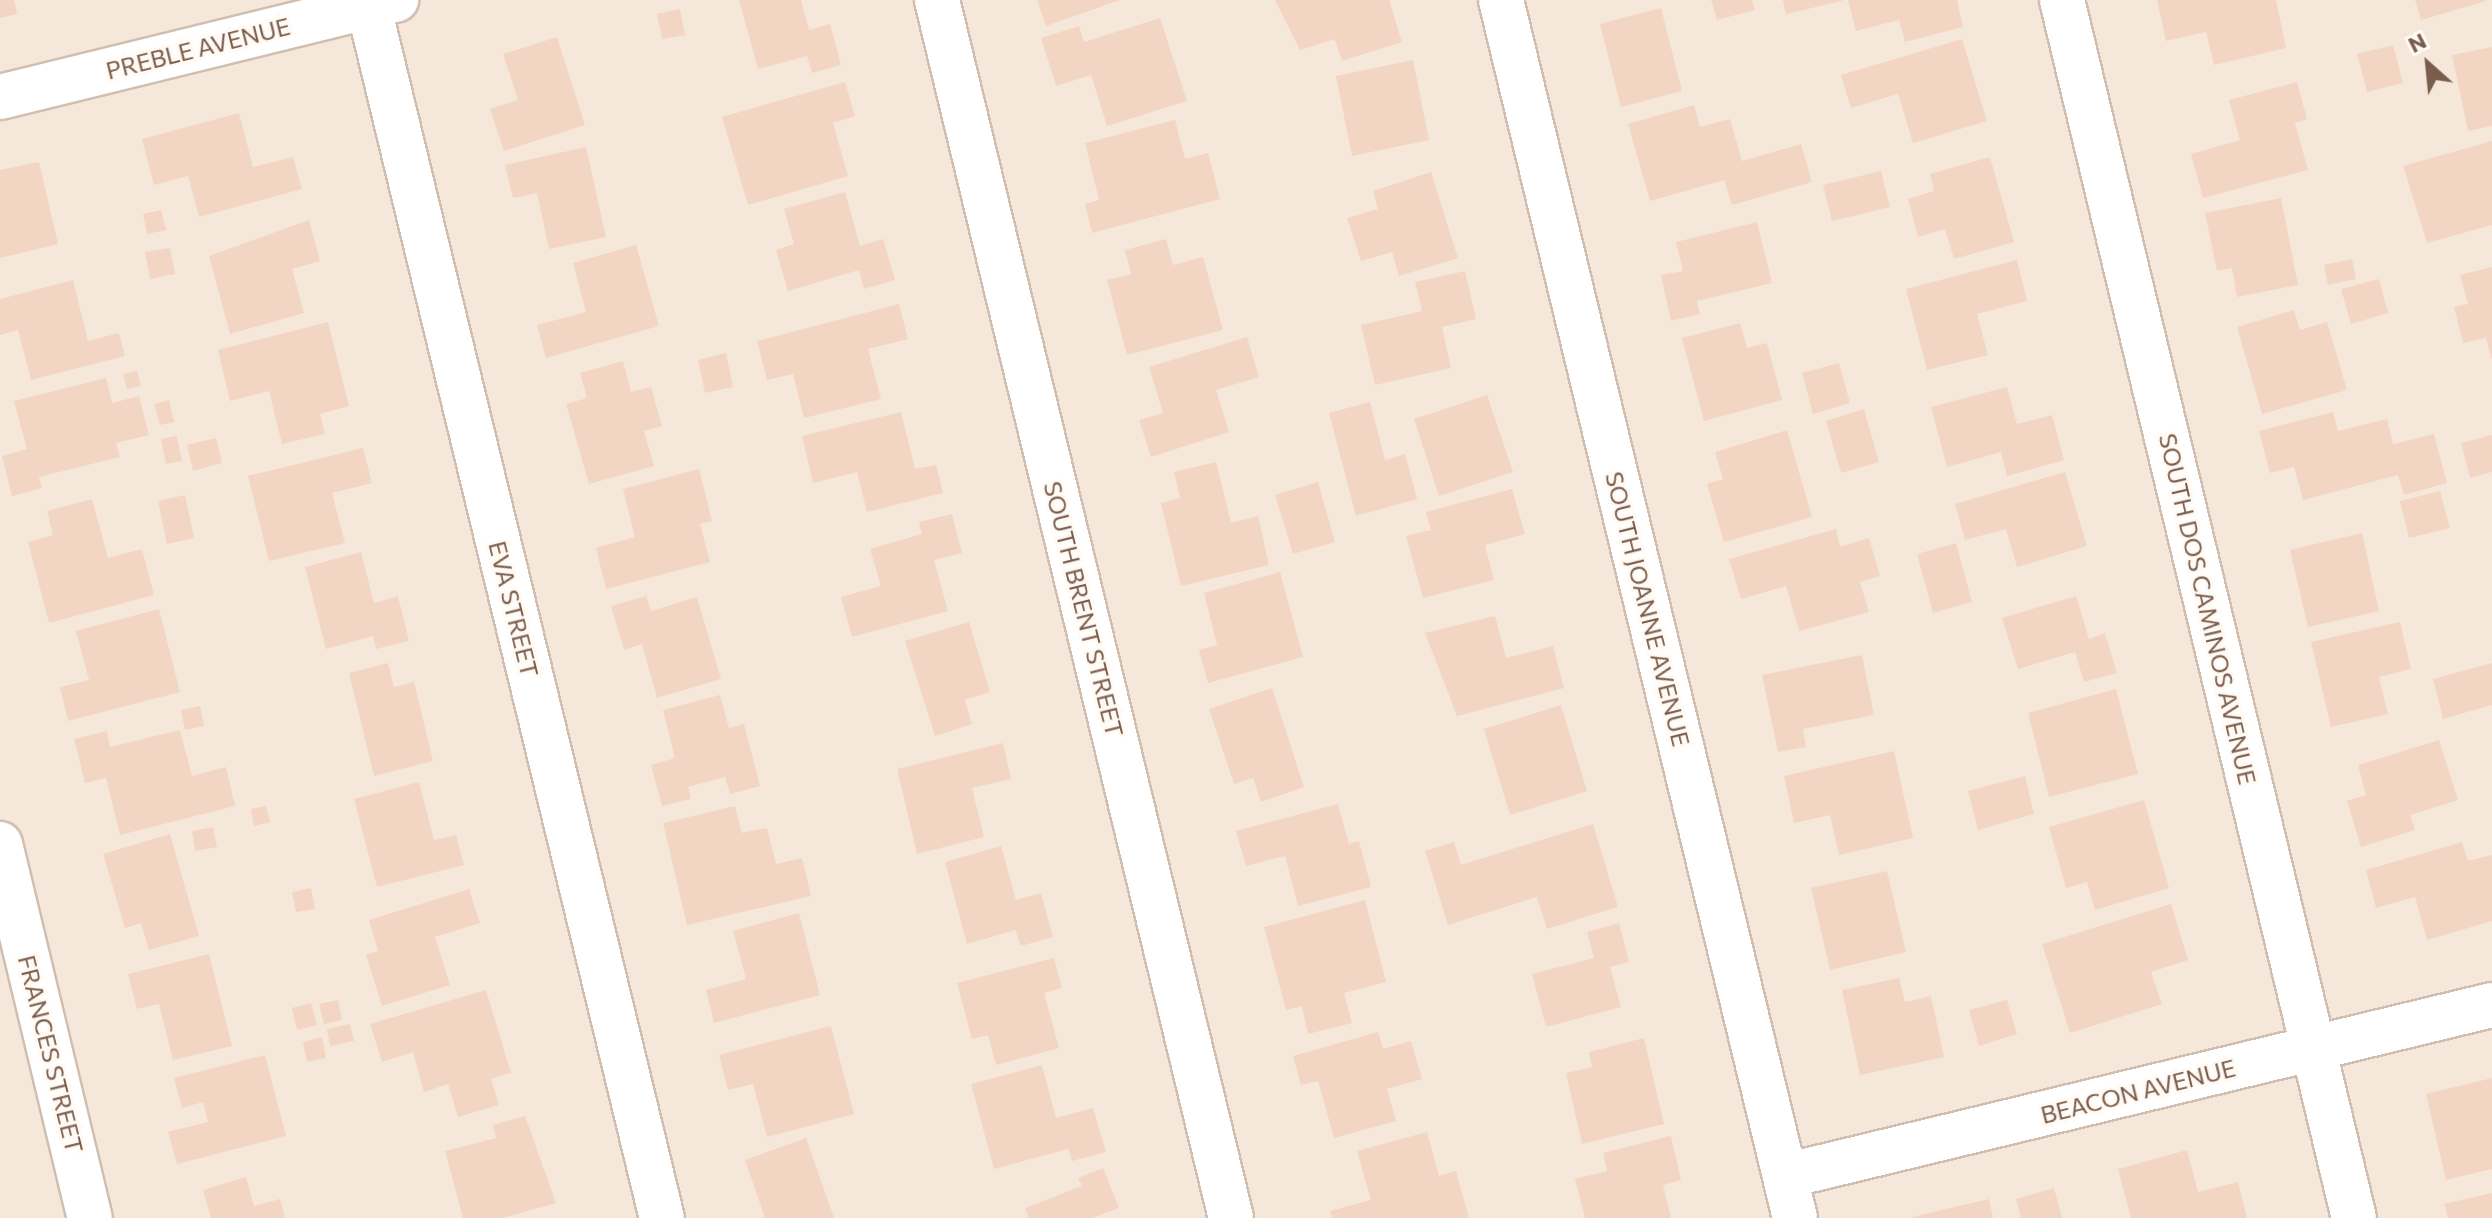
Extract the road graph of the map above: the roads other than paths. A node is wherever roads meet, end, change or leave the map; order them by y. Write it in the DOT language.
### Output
graph roads {
  1 [pos="937,0"];
  2 [pos="1501,0"];
  3 [pos="2062,0"];
  4 [pos="377,2"];
  5 [pos="0,97"];
  6 [pos="0,844"];
  7 [pos="2492,1005"];
  8 [pos="2313,1049"];
  9 [pos="1785,1176"];
  10 [pos="90,1218"];
  11 [pos="662,1218"];
  12 [pos="1231,1218"];
  13 [pos="1795,1218"];
  14 [pos="2354,1218"];
  1 -- 12 [label="street, SOUTH BRENT STREET"];
  2 -- 9 [label="street, SOUTH JOANNE AVENUE"];
  3 -- 8 [label="street, SOUTH DOS CAMINOS AVENUE"];
  4 -- 5 [label="street, PREBLE AVENUE"];
  4 -- 11 [label="street, EVA STREET"];
  6 -- 10 [label="street, FRANCES STREET"];
  7 -- 8 [label="street, BEACON AVENUE"];
  8 -- 9 [label="street, BEACON AVENUE"];
  8 -- 14 [label="street, SOUTH DOS CAMINOS AVENUE"];
  9 -- 13 [label="street, SOUTH JOANNE AVENUE"];
}
